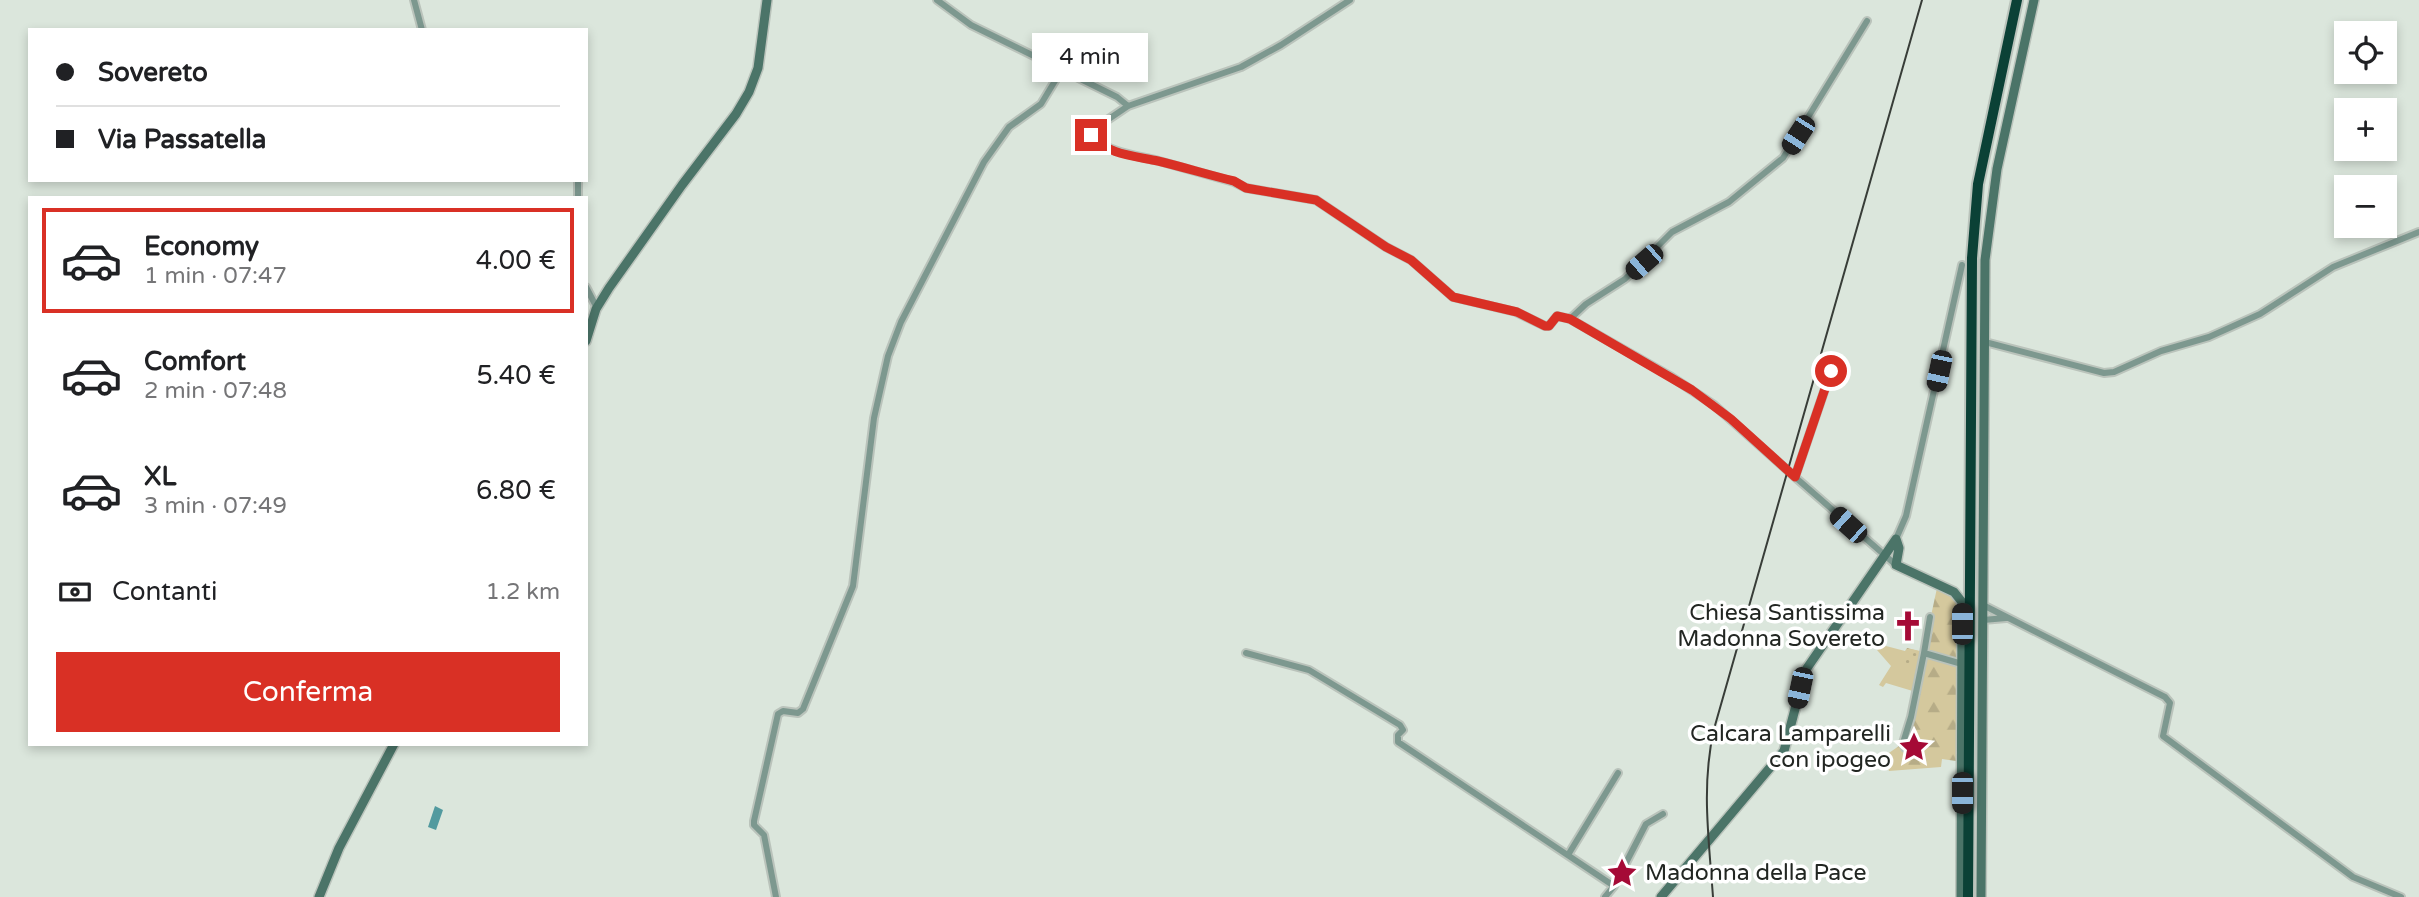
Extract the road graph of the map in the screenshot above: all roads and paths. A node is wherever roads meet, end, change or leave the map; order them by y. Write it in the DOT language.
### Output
graph roads {
  1 [pos="414,0"];
  2 [pos="767,0"];
  3 [pos="937,0"];
  4 [pos="1350,0"];
  5 [pos="2017,0"];
  6 [pos="2024,0"];
  7 [pos="2034,0"];
  8 [pos="1867,20"];
  9 [pos="421,28"];
  10 [pos="1061,71"];
  11 [pos="1128,106"];
  12 [pos="2419,232"];
  13 [pos="1962,265"];
  14 [pos="588,291"];
  15 [pos="597,308"];
  16 [pos="1570,319"];
  17 [pos="588,335"];
  18 [pos="1984,342"];
  19 [pos="1831,371"];
  20 [pos="1795,477"];
  21 [pos="1896,539"];
  22 [pos="1884,556"];
  23 [pos="1896,565"];
  24 [pos="1983,605"];
  25 [pos="1930,617"];
  26 [pos="2006,618"];
  27 [pos="1983,620"];
  28 [pos="1247,653"];
  29 [pos="1924,653"];
  30 [pos="1962,664"];
  31 [pos="393,746"];
  32 [pos="1905,748"];
  33 [pos="1618,773"];
  34 [pos="1663,814"];
  35 [pos="1568,855"];
  36 [pos="1614,886"];
  37 [pos="319,897"];
  38 [pos="776,897"];
  39 [pos="1605,897"];
  40 [pos="1661,897"];
  41 [pos="1961,897"];
  42 [pos="1968,897"];
  43 [pos="1974,897"];
  44 [pos="1981,897"];
  45 [pos="2401,897"];
  1 -- 9 [label="street"];
  2 -- 15 [label="street"];
  3 -- 10 [label="street"];
  4 -- 11 [label="street"];
  5 -- 42 [label="highway"];
  6 -- 43 [label="highway"];
  7 -- 18 [label="street"];
  8 -- 16 [label="street"];
  10 -- 11 [label="street"];
  10 -- 38 [label="street"];
  11 -- 16 [label="street"];
  12 -- 18 [label="street"];
  13 -- 21 [label="street"];
  14 -- 15 [label="street"];
  15 -- 17 [label="street"];
  16 -- 20 [label="street"];
  18 -- 24 [label="street"];
  19 -- 20 [label="street"];
  20 -- 22 [label="street"];
  21 -- 22 [label="street"];
  21 -- 23 [label="street"];
  22 -- 23 [label="street"];
  22 -- 40 [label="street"];
  23 -- 30 [label="street"];
  24 -- 26 [label="street"];
  24 -- 27 [label="street"];
  25 -- 29 [label="street"];
  26 -- 27 [label="street"];
  26 -- 45 [label="street"];
  27 -- 44 [label="street"];
  28 -- 35 [label="street"];
  29 -- 30 [label="street"];
  29 -- 32 [label="street"];
  30 -- 41 [label="street"];
  31 -- 37 [label="street"];
  33 -- 35 [label="street"];
  34 -- 36 [label="street"];
  35 -- 36 [label="street"];
  36 -- 39 [label="street"];
}
